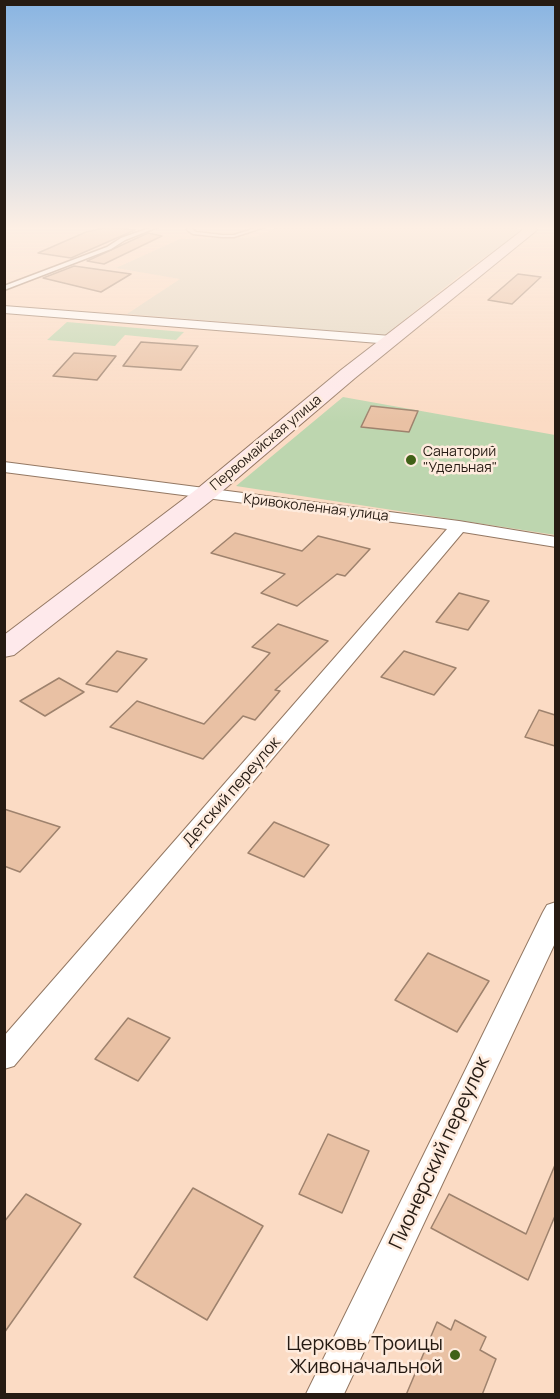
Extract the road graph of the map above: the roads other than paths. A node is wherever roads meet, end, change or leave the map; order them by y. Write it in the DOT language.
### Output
graph roads {
  1 [pos="450,292"];
  2 [pos="4,309"];
  3 [pos="18,310"];
  4 [pos="4,317"];
  5 [pos="391,340"];
  6 [pos="4,467"];
  7 [pos="205,494"];
  8 [pos="459,526"];
  9 [pos="555,542"];
  10 [pos="4,649"];
  11 [pos="555,912"];
  12 [pos="4,1057"];
  13 [pos="326,1395"];
  1 -- 5 [label="main road, Первомайская улица"];
  2 -- 3 [label="street"];
  3 -- 4 [label="street"];
  3 -- 5 [label="street"];
  5 -- 7 [label="main road, Первомайская улица"];
  6 -- 7 [label="street, Кривоколенная улица"];
  7 -- 8 [label="street, Кривоколенная улица"];
  7 -- 10 [label="main road, Первомайская улица"];
  8 -- 9 [label="street, Кривоколенная улица"];
  8 -- 12 [label="street, Детский переулок"];
  11 -- 13 [label="street, Пионерский переулок"];
}
